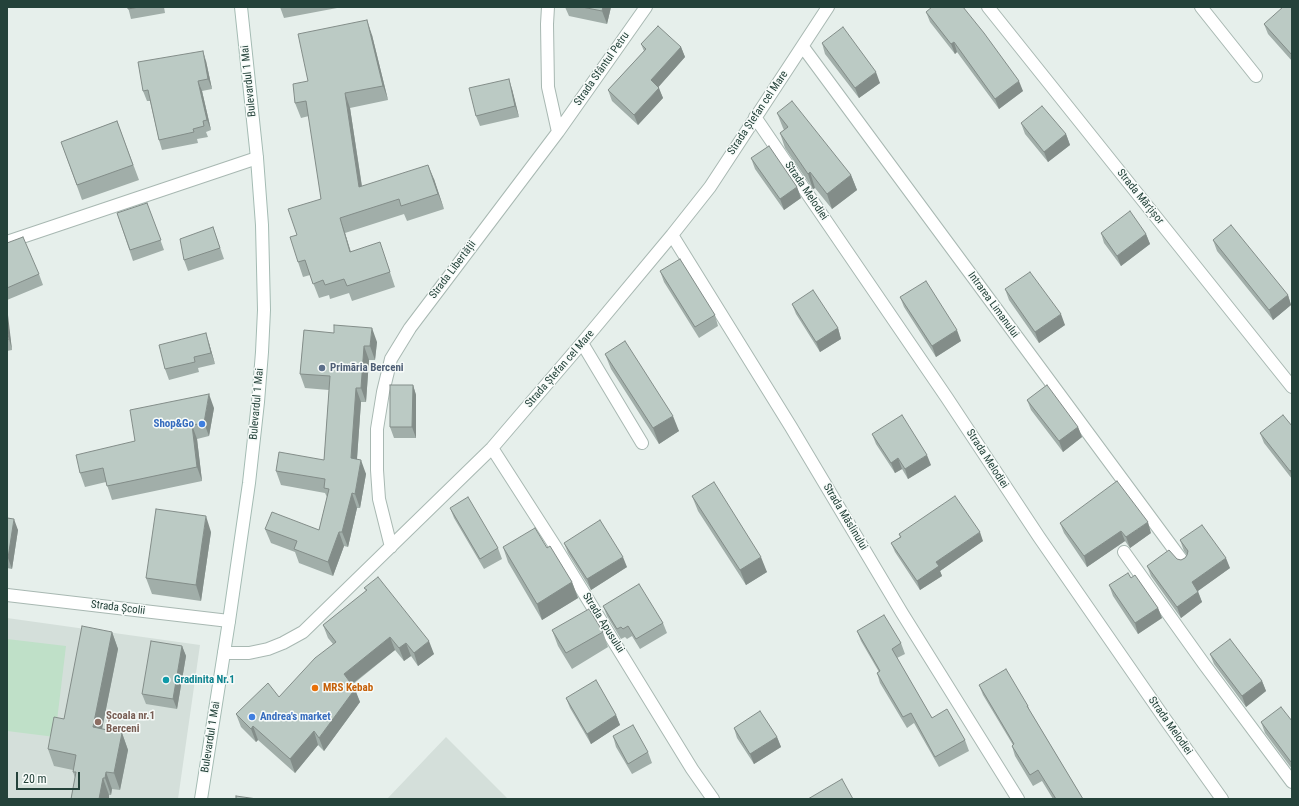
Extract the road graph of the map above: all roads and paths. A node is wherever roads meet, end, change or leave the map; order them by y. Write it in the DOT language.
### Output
graph roads {
  1 [pos="240,7"];
  2 [pos="548,7"];
  3 [pos="646,7"];
  4 [pos="828,7"];
  5 [pos="988,7"];
  6 [pos="1201,7"];
  7 [pos="803,47"];
  8 [pos="1256,76"];
  9 [pos="755,117"];
  10 [pos="558,132"];
  11 [pos="257,158"];
  12 [pos="672,235"];
  13 [pos="7,242"];
  14 [pos="582,343"];
  15 [pos="1292,387"];
  16 [pos="642,443"];
  17 [pos="492,448"];
  18 [pos="391,547"];
  19 [pos="1124,552"];
  20 [pos="1184,564"];
  21 [pos="7,595"];
  22 [pos="229,621"];
  23 [pos="224,653"];
  24 [pos="1292,782"];
  25 [pos="201,799"];
  26 [pos="713,799"];
  27 [pos="1018,799"];
  28 [pos="1222,799"];
  1 -- 11 [label="street, Bulevardul 1 Mai"];
  2 -- 10 [label="street"];
  3 -- 10 [label="street, Strada Sfântul Petru"];
  4 -- 7 [label="street, Strada Ștefan cel Mare"];
  5 -- 15 [label="street, Strada Mărțișor"];
  6 -- 8 [label="street"];
  7 -- 9 [label="street, Strada Ștefan cel Mare"];
  7 -- 20 [label="street, Intrarea Limanului"];
  9 -- 12 [label="street, Strada Ștefan cel Mare"];
  9 -- 28 [label="street, Strada Melodiei"];
  10 -- 18 [label="street, Strada Libertății"];
  11 -- 13 [label="street"];
  11 -- 22 [label="street, Bulevardul 1 Mai"];
  12 -- 14 [label="street, Strada Ștefan cel Mare"];
  12 -- 27 [label="street, Strada Măslinului"];
  14 -- 16 [label="street"];
  14 -- 17 [label="street, Strada Ștefan cel Mare"];
  17 -- 18 [label="street, Strada Ștefan cel Mare"];
  17 -- 26 [label="street, Strada Apusului"];
  18 -- 23 [label="street, Strada Ștefan cel Mare"];
  19 -- 24 [label="street"];
  21 -- 22 [label="street, Strada Școlii"];
  22 -- 23 [label="street, Bulevardul 1 Mai"];
  23 -- 25 [label="street, Bulevardul 1 Mai"];
}
